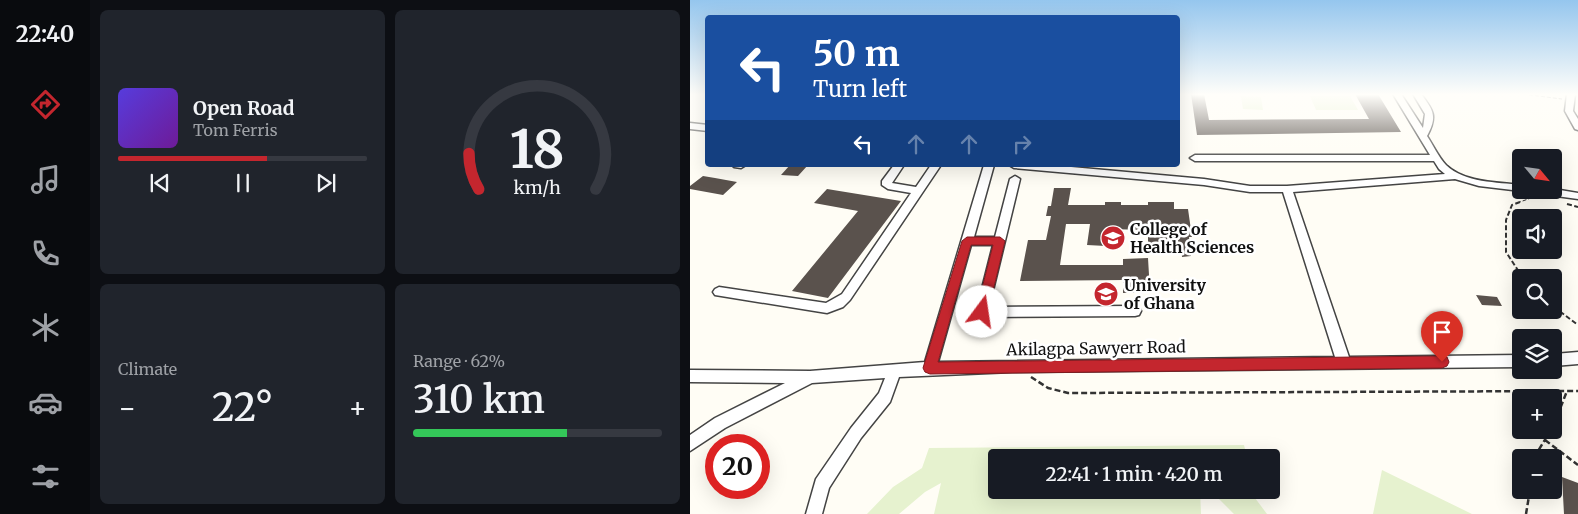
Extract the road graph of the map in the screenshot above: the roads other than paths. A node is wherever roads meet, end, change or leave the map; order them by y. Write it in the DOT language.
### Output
graph roads {
  1 [pos="1412,118"];
  2 [pos="1430,118"];
  3 [pos="690,126"];
  4 [pos="705,128"];
  5 [pos="1423,136"];
  6 [pos="1195,158"];
  7 [pos="1437,158"];
  8 [pos="898,167"];
  9 [pos="935,167"];
  10 [pos="988,167"];
  11 [pos="1036,167"];
  12 [pos="1454,176"];
  13 [pos="1015,179"];
  14 [pos="1512,187"];
  15 [pos="1287,189"];
  16 [pos="919,191"];
  17 [pos="1562,195"];
  18 [pos="1578,196"];
  19 [pos="967,241"];
  20 [pos="1000,241"];
  21 [pos="719,292"];
  22 [pos="1135,311"];
  23 [pos="1578,358"];
  24 [pos="1562,359"];
  25 [pos="1512,361"];
  26 [pos="1344,363"];
  27 [pos="930,368"];
  28 [pos="894,370"];
  29 [pos="690,376"];
  30 [pos="811,376"];
  31 [pos="690,444"];
  32 [pos="814,514"];
  1 -- 5 [label="street"];
  2 -- 5 [label="street"];
  3 -- 4 [label="street"];
  5 -- 7 [label="street"];
  6 -- 7 [label="street"];
  7 -- 12 [label="street"];
  8 -- 16 [label="street"];
  9 -- 16 [label="street"];
  10 -- 19 [label="street"];
  11 -- 15 [label="street"];
  12 -- 14 [label="street"];
  12 -- 15 [label="street"];
  13 -- 20 [label="street"];
  15 -- 26 [label="street"];
  16 -- 21 [label="street"];
  17 -- 18 [label="street"];
  19 -- 20 [label="street"];
  19 -- 27 [label="street"];
  20 -- 22 [label="street"];
  23 -- 24 [label="street"];
  25 -- 26 [label="street, Akilagpa Sawyerr Road"];
  26 -- 27 [label="street, Akilagpa Sawyerr Road"];
  27 -- 28 [label="street, Akilagpa Sawyerr Road"];
  28 -- 30 [label="street, Akilagpa Sawyerr Road"];
  28 -- 32 [label="street"];
  29 -- 30 [label="street"];
  30 -- 31 [label="street, Akilagpa Sawyerr Road"];
}
